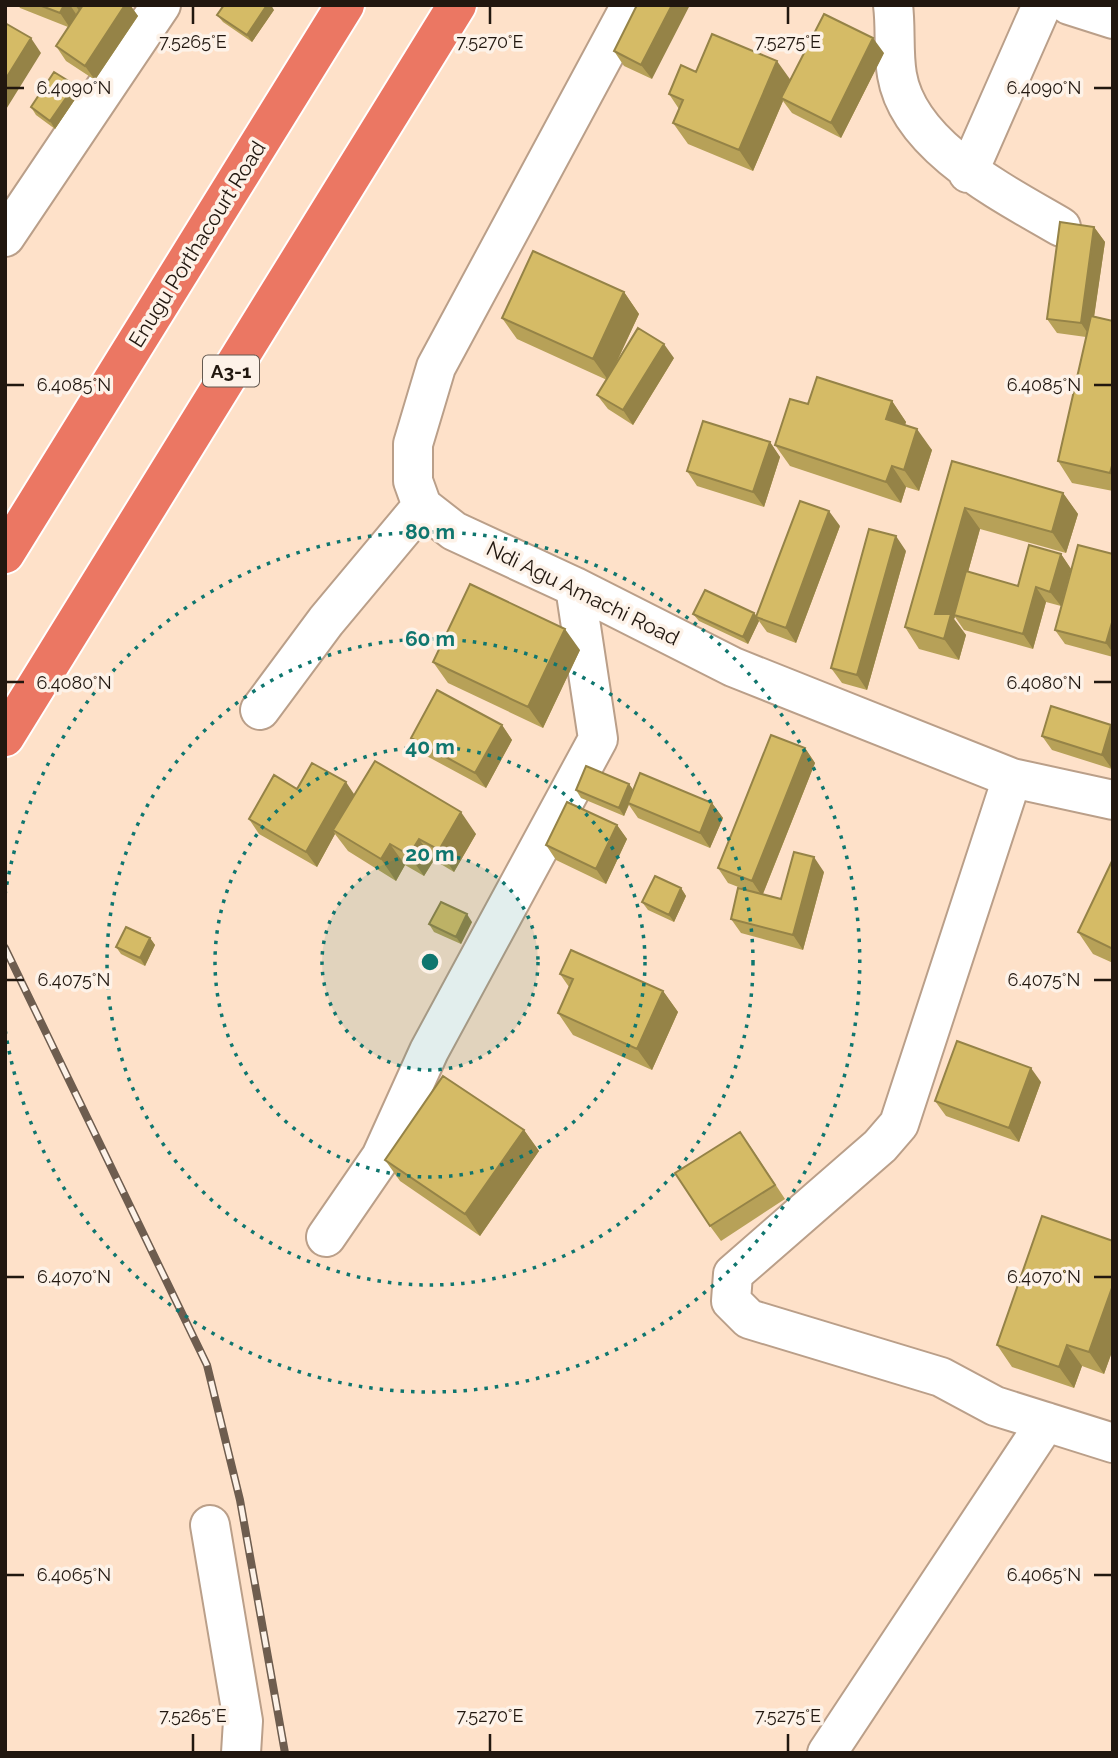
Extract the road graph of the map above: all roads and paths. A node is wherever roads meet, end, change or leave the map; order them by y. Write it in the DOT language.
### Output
graph roads {
  1 [pos="161,5"];
  2 [pos="345,5"];
  3 [pos="457,5"];
  4 [pos="631,5"];
  5 [pos="893,5"];
  6 [pos="1042,5"];
  7 [pos="1069,5"];
  8 [pos="1113,19"];
  9 [pos="968,173"];
  10 [pos="1061,227"];
  11 [pos="5,237"];
  12 [pos="422,506"];
  13 [pos="5,554"];
  14 [pos="575,587"];
  15 [pos="260,710"];
  16 [pos="5,737"];
  17 [pos="1012,778"];
  18 [pos="1113,800"];
  19 [pos="326,1237"];
  20 [pos="1046,1422"];
  21 [pos="1113,1443"];
  22 [pos="209,1525"];
  23 [pos="241,1753"];
  24 [pos="827,1753"];
  1 -- 11 [label="street"];
  2 -- 13 [label="highway, Enugu Porthacourt Road"];
  3 -- 16 [label="highway, A3-1"];
  4 -- 12 [label="street"];
  5 -- 9 [label="street"];
  6 -- 9 [label="street"];
  7 -- 8 [label="street"];
  9 -- 10 [label="street"];
  12 -- 14 [label="street, Ndi Agu Amachi Road"];
  12 -- 15 [label="street"];
  14 -- 17 [label="street, Ndi Agu Amachi Road"];
  14 -- 19 [label="street"];
  17 -- 18 [label="street, Ndi Agu Amachi Road"];
  17 -- 20 [label="street"];
  20 -- 21 [label="street"];
  20 -- 24 [label="street"];
  22 -- 23 [label="street"];
}
